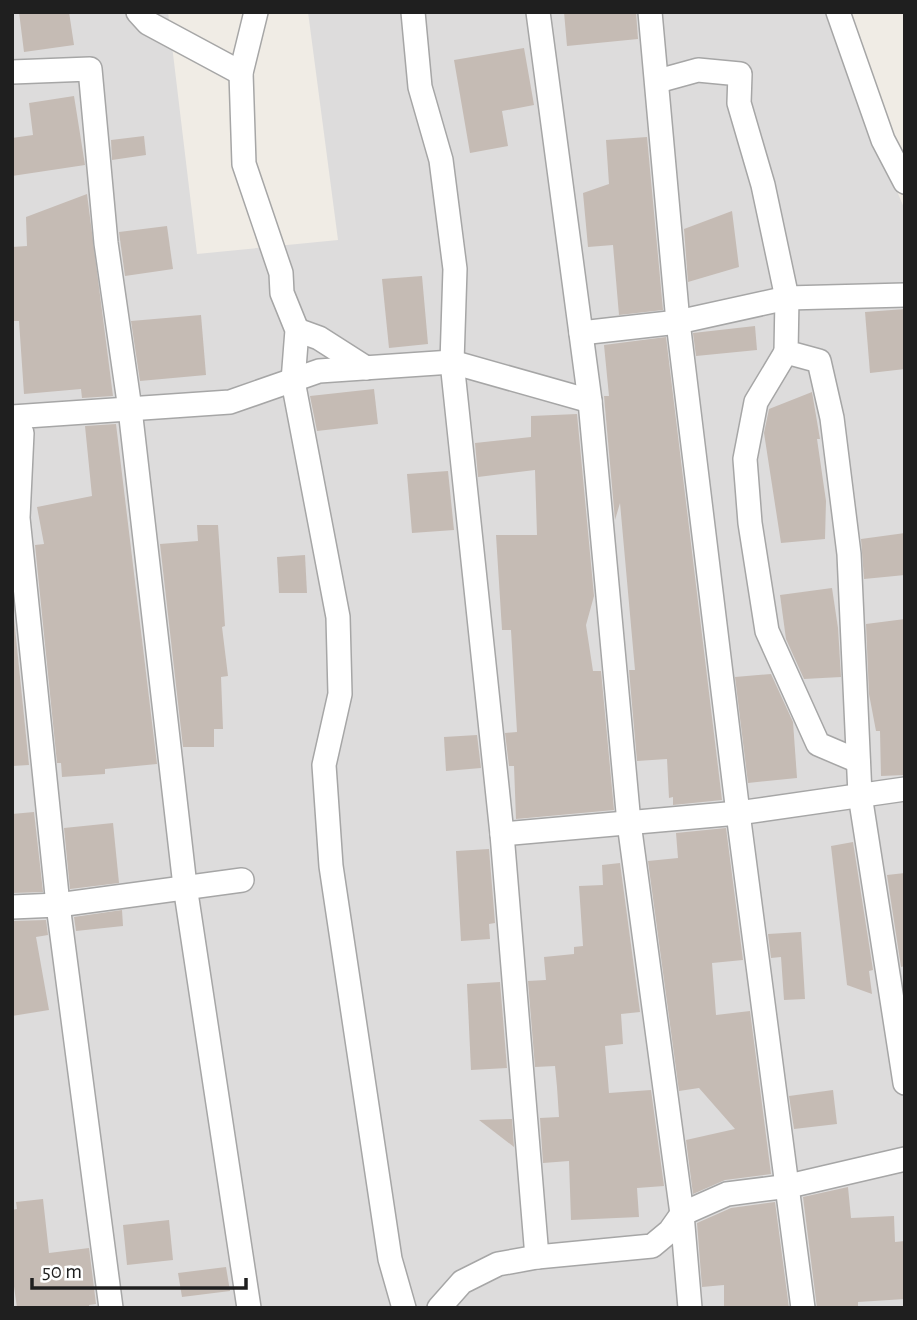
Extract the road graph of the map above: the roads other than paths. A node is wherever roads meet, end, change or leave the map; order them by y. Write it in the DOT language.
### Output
graph roads {
  1 [pos="138,12"];
  2 [pos="256,12"];
  3 [pos="413,12"];
  4 [pos="538,12"];
  5 [pos="650,12"];
  6 [pos="838,12"];
  7 [pos="12,72"];
  8 [pos="241,73"];
  9 [pos="658,81"];
  10 [pos="905,182"];
  11 [pos="905,295"];
  12 [pos="788,299"];
  13 [pos="678,322"];
  14 [pos="297,330"];
  15 [pos="581,333"];
  16 [pos="786,352"];
  17 [pos="452,362"];
  18 [pos="366,368"];
  19 [pos="293,381"];
  20 [pos="590,401"];
  21 [pos="130,409"];
  22 [pos="12,418"];
  23 [pos="859,761"];
  24 [pos="905,789"];
  25 [pos="860,795"];
  26 [pos="738,813"];
  27 [pos="629,823"];
  28 [pos="502,834"];
  29 [pos="242,880"];
  30 [pos="185,886"];
  31 [pos="58,905"];
  32 [pos="12,907"];
  33 [pos="905,1083"];
  34 [pos="905,1159"];
  35 [pos="789,1186"];
  36 [pos="682,1214"];
  37 [pos="537,1257"];
  38 [pos="111,1308"];
  39 [pos="249,1308"];
  40 [pos="404,1308"];
  41 [pos="439,1308"];
  42 [pos="690,1308"];
  43 [pos="803,1308"];
  1 -- 8 [label="street"];
  2 -- 8 [label="street"];
  3 -- 17 [label="street"];
  4 -- 15 [label="street"];
  5 -- 9 [label="street"];
  6 -- 10 [label="street"];
  7 -- 21 [label="street"];
  8 -- 14 [label="street"];
  9 -- 12 [label="street"];
  9 -- 13 [label="street"];
  11 -- 12 [label="street"];
  12 -- 13 [label="street"];
  12 -- 16 [label="street"];
  13 -- 15 [label="street"];
  13 -- 26 [label="street"];
  14 -- 18 [label="street"];
  14 -- 19 [label="street"];
  15 -- 20 [label="street"];
  16 -- 23 [label="street"];
  16 -- 23 [label="street"];
  17 -- 18 [label="street"];
  17 -- 20 [label="street"];
  17 -- 28 [label="street"];
  18 -- 19 [label="street"];
  19 -- 21 [label="street"];
  19 -- 40 [label="street"];
  20 -- 27 [label="street"];
  21 -- 22 [label="street"];
  21 -- 30 [label="street"];
  22 -- 31 [label="street"];
  23 -- 25 [label="street"];
  24 -- 25 [label="street"];
  25 -- 26 [label="street"];
  25 -- 33 [label="street"];
  26 -- 27 [label="street"];
  26 -- 35 [label="street"];
  27 -- 28 [label="street"];
  27 -- 36 [label="street"];
  28 -- 37 [label="street"];
  29 -- 30 [label="street"];
  30 -- 31 [label="street"];
  30 -- 39 [label="street"];
  31 -- 32 [label="street"];
  31 -- 38 [label="street"];
  34 -- 35 [label="street"];
  35 -- 36 [label="street"];
  35 -- 43 [label="street"];
  36 -- 37 [label="street"];
  36 -- 42 [label="street"];
  37 -- 41 [label="street"];
}
